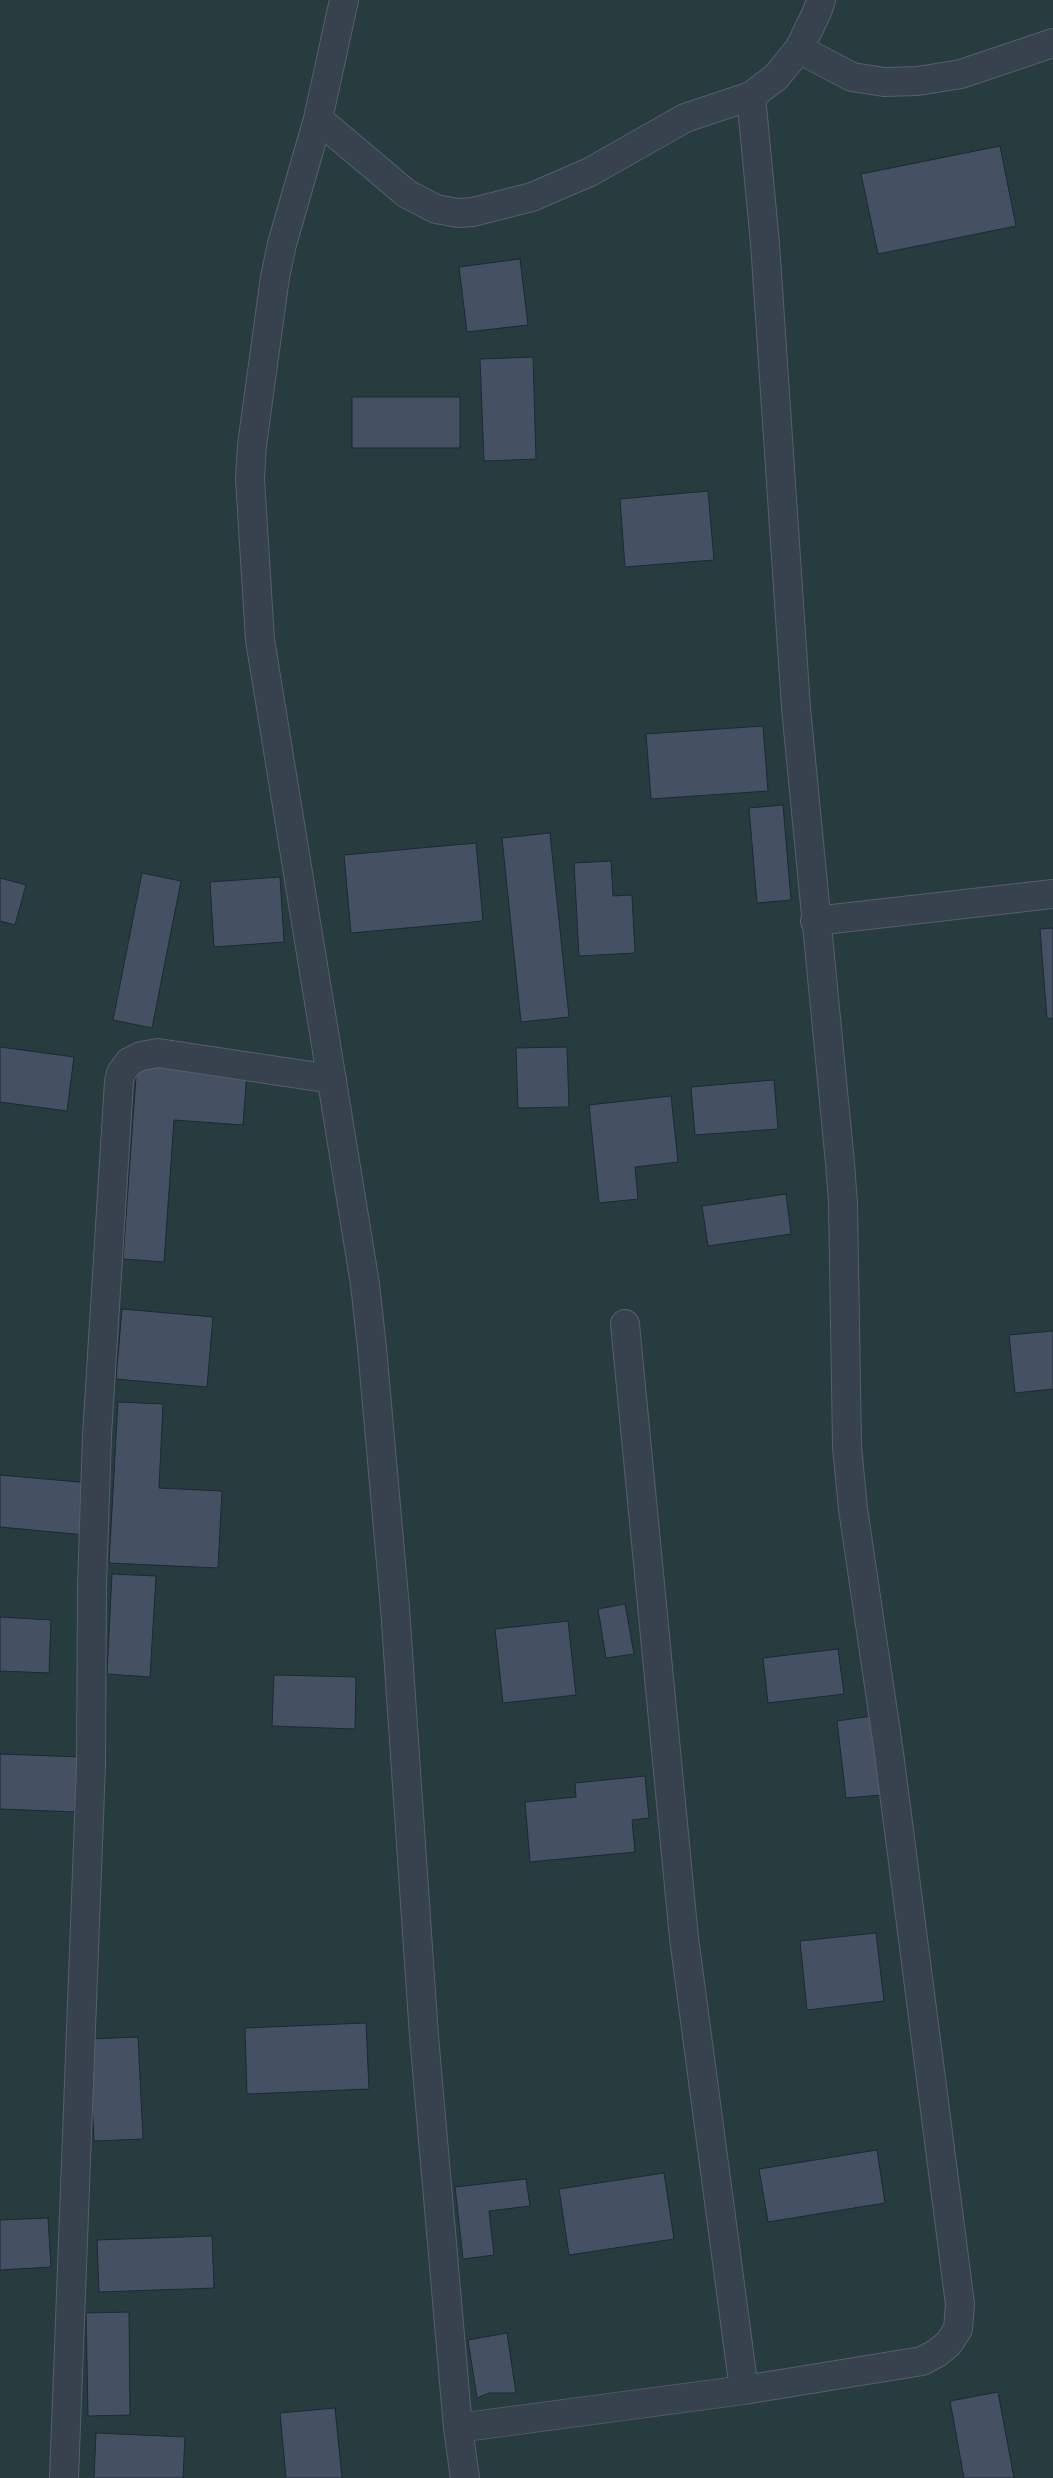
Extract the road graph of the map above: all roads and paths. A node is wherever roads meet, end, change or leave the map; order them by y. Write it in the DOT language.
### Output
graph roads {
  1 [pos="344,0"];
  2 [pos="821,0"];
  3 [pos="1053,43"];
  4 [pos="799,50"];
  5 [pos="751,96"];
  6 [pos="318,119"];
  7 [pos="1053,894"];
  8 [pos="815,921"];
  9 [pos="332,1079"];
  10 [pos="625,1324"];
  11 [pos="744,2390"];
  12 [pos="458,2428"];
  13 [pos="64,2478"];
  14 [pos="465,2478"];
  1 -- 6 [label="street"];
  2 -- 4 [label="street"];
  3 -- 4 [label="street"];
  4 -- 5 [label="street"];
  5 -- 6 [label="street"];
  5 -- 8 [label="street"];
  6 -- 9 [label="street"];
  7 -- 8 [label="street"];
  8 -- 11 [label="street"];
  9 -- 12 [label="street"];
  9 -- 13 [label="street"];
  10 -- 11 [label="street"];
  11 -- 12 [label="street"];
  12 -- 14 [label="street"];
}
